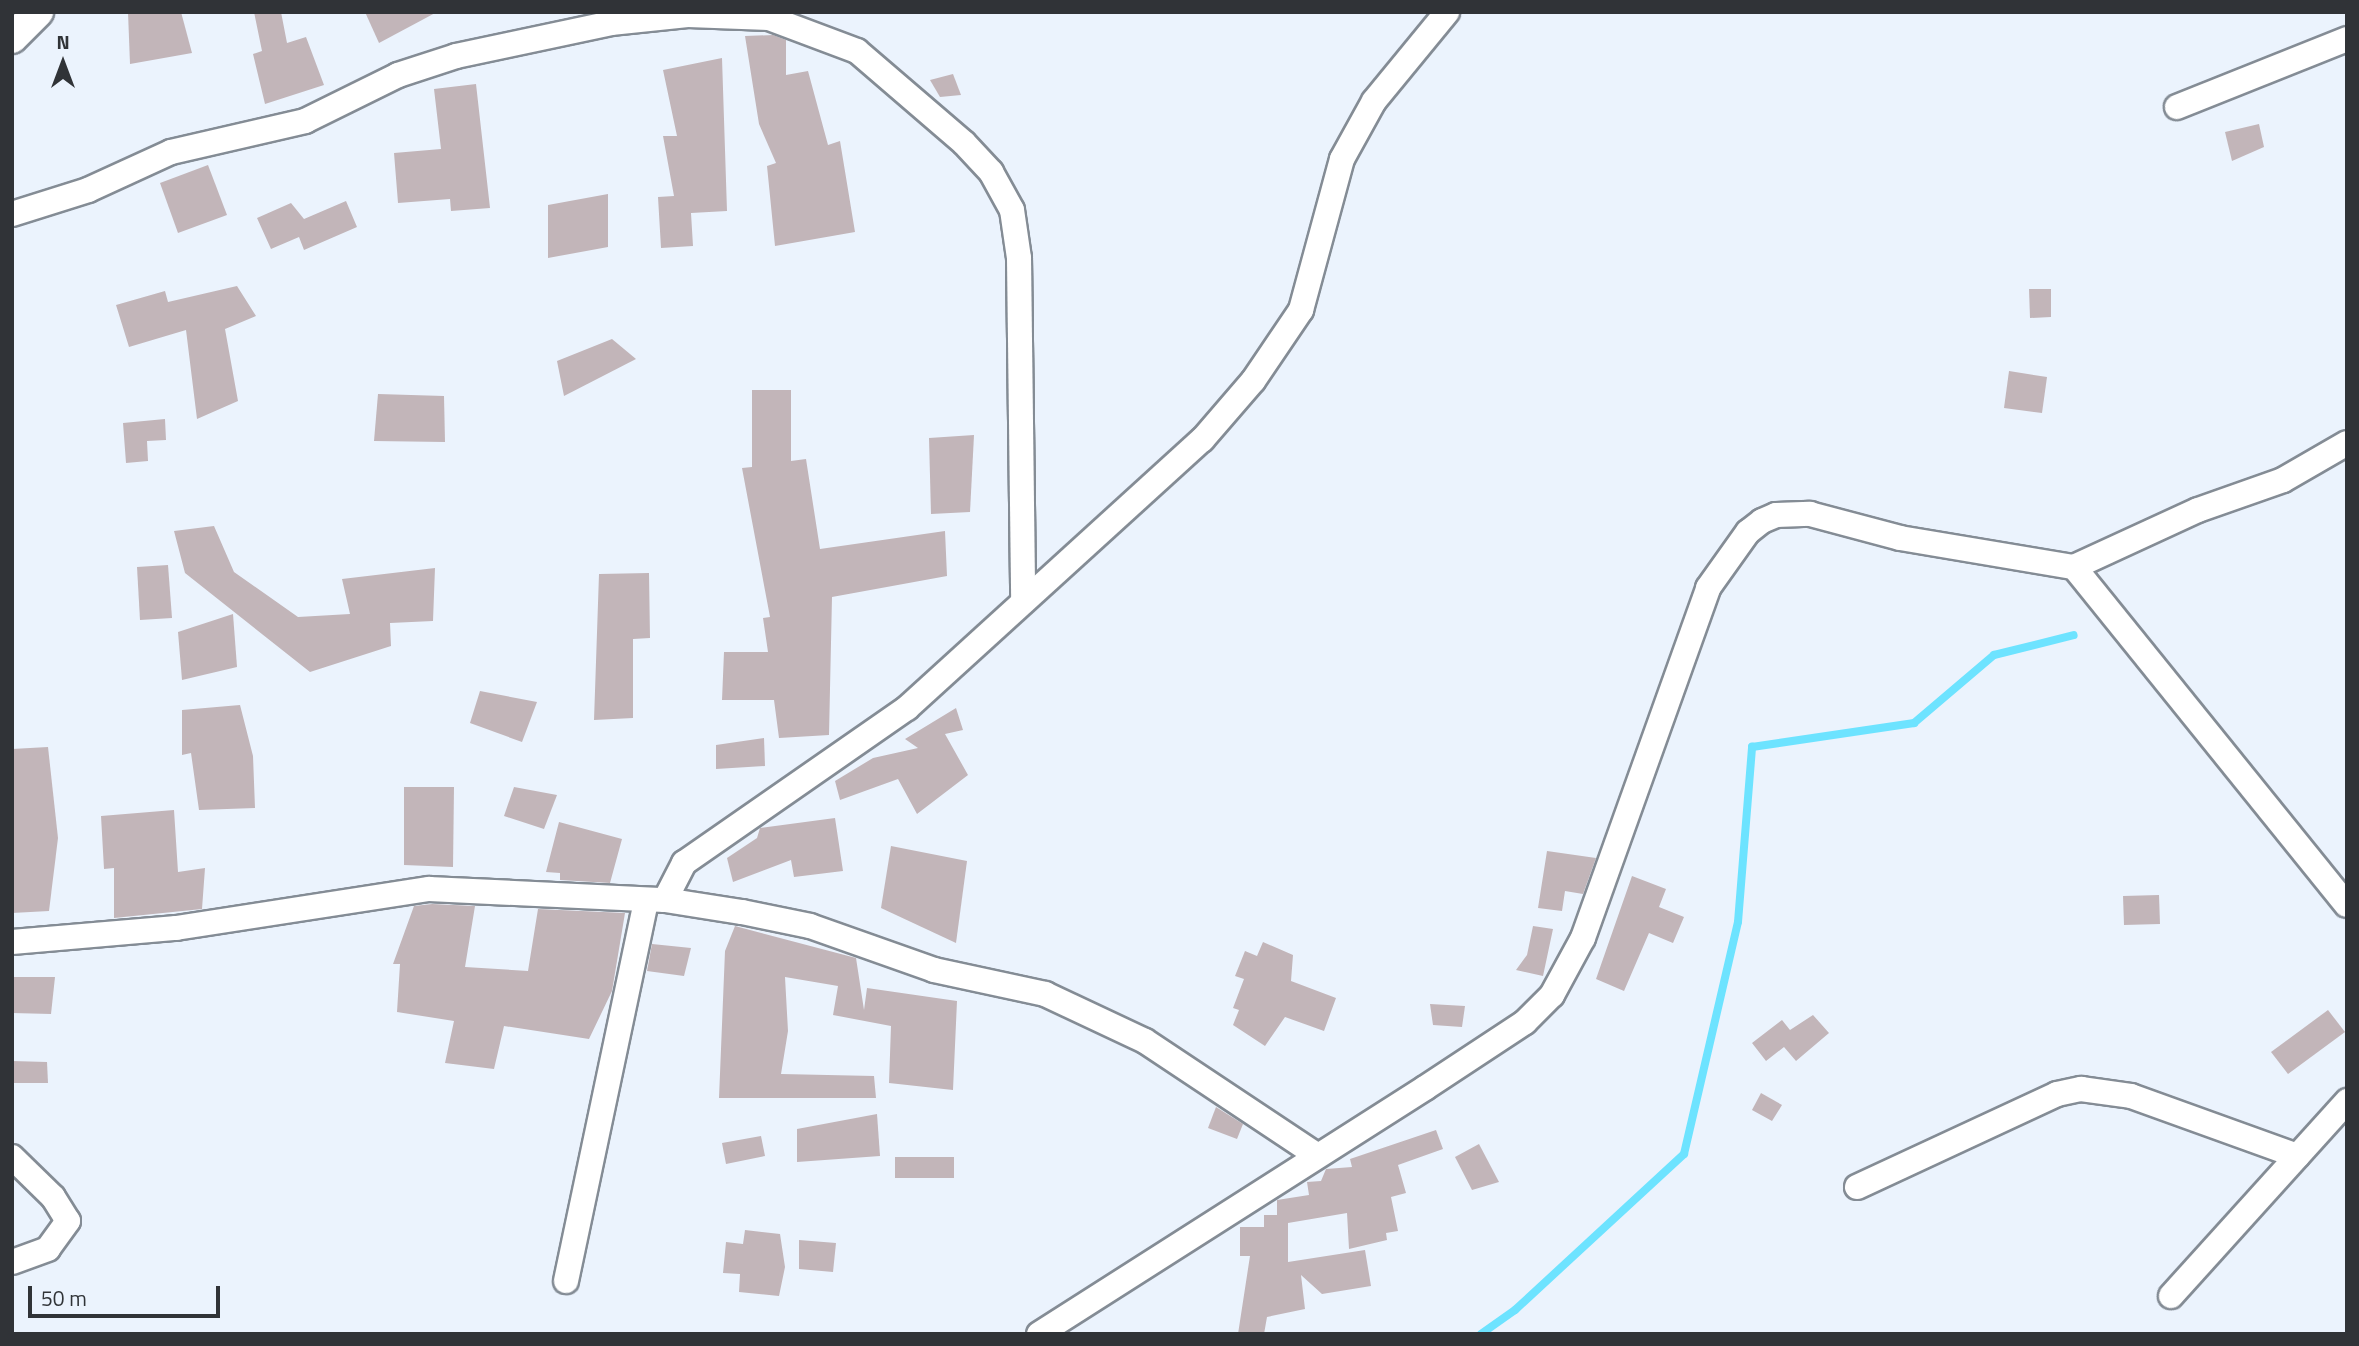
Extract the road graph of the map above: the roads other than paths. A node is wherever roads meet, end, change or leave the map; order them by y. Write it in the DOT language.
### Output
graph roads {
  1 [pos="38,12"];
  2 [pos="1447,12"];
  3 [pos="12,38"];
  4 [pos="2347,39"];
  5 [pos="2177,107"];
  6 [pos="12,214"];
  7 [pos="2347,443"];
  8 [pos="2074,567"];
  9 [pos="1023,601"];
  10 [pos="655,900"];
  11 [pos="2347,905"];
  12 [pos="12,942"];
  13 [pos="2347,1101"];
  14 [pos="1315,1154"];
  15 [pos="2298,1156"];
  16 [pos="12,1157"];
  17 [pos="1857,1186"];
  18 [pos="12,1262"];
  19 [pos="566,1281"];
  20 [pos="2171,1296"];
  21 [pos="1039,1334"];
  1 -- 3 [label="street"];
  2 -- 9 [label="street"];
  4 -- 5 [label="street"];
  6 -- 9 [label="street"];
  7 -- 8 [label="street"];
  8 -- 11 [label="street"];
  8 -- 14 [label="street"];
  9 -- 10 [label="street"];
  10 -- 12 [label="street"];
  10 -- 14 [label="street"];
  10 -- 19 [label="street"];
  13 -- 15 [label="street"];
  14 -- 21 [label="street"];
  15 -- 17 [label="street"];
  15 -- 20 [label="street"];
  16 -- 18 [label="street"];
}
